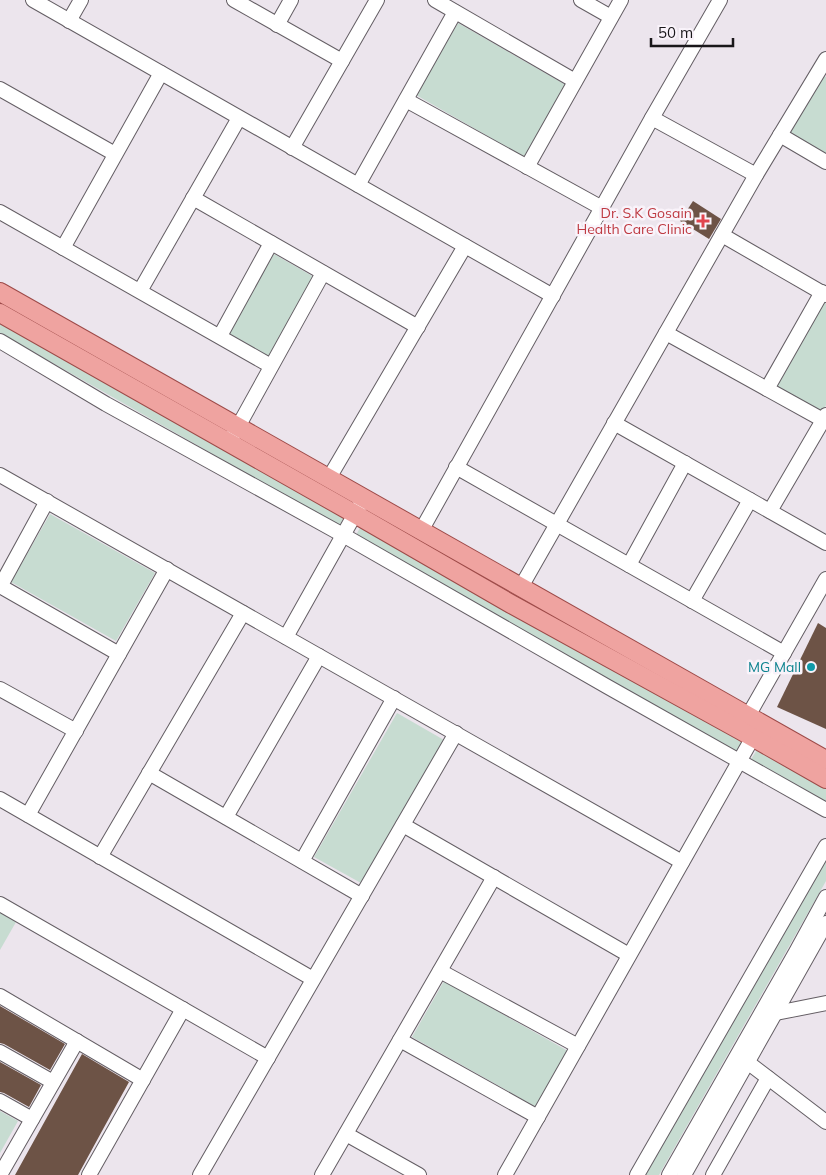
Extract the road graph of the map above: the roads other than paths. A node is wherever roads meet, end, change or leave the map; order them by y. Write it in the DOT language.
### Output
graph roads {
  1 [pos="33,0"];
  2 [pos="81,0"];
  3 [pos="234,0"];
  4 [pos="291,0"];
  5 [pos="377,0"];
  6 [pos="435,0"];
  7 [pos="581,0"];
  8 [pos="621,0"];
  9 [pos="720,0"];
  10 [pos="455,12"];
  11 [pos="611,17"];
  12 [pos="69,21"];
  13 [pos="277,24"];
  14 [pos="342,61"];
  15 [pos="824,68"];
  16 [pos="161,73"];
  17 [pos="575,81"];
  18 [pos="0,89"];
  19 [pos="406,100"];
  20 [pos="239,118"];
  21 [pos="652,118"];
  22 [pos="780,135"];
  23 [pos="292,148"];
  24 [pos="115,154"];
  25 [pos="826,162"];
  26 [pos="527,167"];
  27 [pos="756,175"];
  28 [pos="358,185"];
  29 [pos="193,198"];
  30 [pos="602,208"];
  31 [pos="0,212"];
  32 [pos="722,235"];
  33 [pos="271,243"];
  34 [pos="465,246"];
  35 [pos="63,248"];
  36 [pos="323,273"];
  37 [pos="0,292"];
  38 [pos="140,292"];
  39 [pos="824,294"];
  40 [pos="553,296"];
  41 [pos="0,313"];
  42 [pos="418,327"];
  43 [pos="666,333"];
  44 [pos="220,336"];
  45 [pos="0,341"];
  46 [pos="271,366"];
  47 [pos="767,389"];
  48 [pos="825,417"];
  49 [pos="614,423"];
  50 [pos="237,426"];
  51 [pos="229,443"];
  52 [pos="685,463"];
  53 [pos="456,467"];
  54 [pos="0,475"];
  55 [pos="329,478"];
  56 [pos="364,498"];
  57 [pos="750,500"];
  58 [pos="47,502"];
  59 [pos="770,511"];
  60 [pos="355,514"];
  61 [pos="556,524"];
  62 [pos="421,530"];
  63 [pos="343,535"];
  64 [pos="826,543"];
  65 [pos="628,565"];
  66 [pos="167,569"];
  67 [pos="826,579"];
  68 [pos="0,587"];
  69 [pos="521,587"];
  70 [pos="692,601"];
  71 [pos="243,612"];
  72 [pos="286,637"];
  73 [pos="784,653"];
  74 [pos="119,654"];
  75 [pos="319,656"];
  76 [pos="0,689"];
  77 [pos="394,698"];
  78 [pos="754,725"];
  79 [pos="76,731"];
  80 [pos="456,734"];
  81 [pos="826,760"];
  82 [pos="739,761"];
  83 [pos="149,773"];
  84 [pos="826,779"];
  85 [pos="0,799"];
  86 [pos="826,810"];
  87 [pos="28,815"];
  88 [pos="226,817"];
  89 [pos="403,825"];
  90 [pos="826,846"];
  91 [pos="100,856"];
  92 [pos="302,861"];
  93 [pos="682,862"];
  94 [pos="494,877"];
  95 [pos="362,896"];
  96 [pos="826,897"];
  97 [pos="0,904"];
  98 [pos="826,922"];
  99 [pos="630,955"];
  100 [pos="440,971"];
  101 [pos="313,979"];
  102 [pos="0,996"];
  103 [pos="826,1003"];
  104 [pos="183,1009"];
  105 [pos="776,1013"];
  106 [pos="400,1040"];
  107 [pos="77,1041"];
  108 [pos="578,1046"];
  109 [pos="0,1052"];
  110 [pos="268,1058"];
  111 [pos="743,1058"];
  112 [pos="768,1078"];
  113 [pos="143,1080"];
  114 [pos="53,1082"];
  115 [pos="0,1101"];
  116 [pos="538,1117"];
  117 [pos="32,1119"];
  118 [pos="826,1122"];
  119 [pos="346,1134"];
  120 [pos="0,1175"];
  121 [pos="89,1175"];
  122 [pos="200,1175"];
  123 [pos="322,1175"];
  124 [pos="420,1175"];
  125 [pos="505,1175"];
  126 [pos="637,1175"];
  127 [pos="669,1175"];
  128 [pos="684,1175"];
  129 [pos="713,1175"];
  1 -- 12 [label="street"];
  2 -- 12 [label="street"];
  3 -- 13 [label="street"];
  4 -- 13 [label="street"];
  5 -- 14 [label="street"];
  6 -- 10 [label="street"];
  7 -- 11 [label="street"];
  8 -- 11 [label="street"];
  9 -- 21 [label="street"];
  10 -- 17 [label="street"];
  10 -- 19 [label="street"];
  11 -- 17 [label="street"];
  12 -- 16 [label="street"];
  13 -- 14 [label="street"];
  14 -- 23 [label="street"];
  15 -- 22 [label="street"];
  16 -- 20 [label="street"];
  16 -- 24 [label="street"];
  17 -- 26 [label="street"];
  18 -- 24 [label="street"];
  19 -- 26 [label="street"];
  19 -- 28 [label="street"];
  20 -- 23 [label="street"];
  20 -- 29 [label="street"];
  21 -- 27 [label="street"];
  21 -- 30 [label="street"];
  22 -- 25 [label="street"];
  22 -- 27 [label="street"];
  23 -- 28 [label="street"];
  24 -- 35 [label="street"];
  26 -- 30 [label="street"];
  27 -- 32 [label="street"];
  28 -- 34 [label="street"];
  29 -- 33 [label="street"];
  29 -- 38 [label="street"];
  30 -- 40 [label="street"];
  31 -- 35 [label="street"];
  32 -- 39 [label="street"];
  32 -- 43 [label="street"];
  33 -- 36 [label="street"];
  33 -- 44 [label="street"];
  34 -- 40 [label="street"];
  34 -- 42 [label="street"];
  35 -- 38 [label="street"];
  36 -- 42 [label="street"];
  36 -- 46 [label="street"];
  37 -- 50 [label="main road"];
  38 -- 44 [label="street"];
  39 -- 47 [label="street"];
  40 -- 53 [label="street"];
  41 -- 51 [label="main road"];
  42 -- 55 [label="street"];
  43 -- 47 [label="street"];
  43 -- 49 [label="street"];
  44 -- 46 [label="street"];
  45 -- 63 [label="street"];
  46 -- 50 [label="street"];
  47 -- 48 [label="street"];
  48 -- 59 [label="street"];
  49 -- 52 [label="street"];
  49 -- 61 [label="street"];
  50 -- 51 [label="street"];
  50 -- 55 [label="main road"];
  51 -- 60 [label="main road"];
  52 -- 57 [label="street"];
  52 -- 65 [label="street"];
  53 -- 61 [label="street"];
  53 -- 62 [label="street"];
  54 -- 58 [label="street"];
  55 -- 56 [label="main road"];
  56 -- 60 [label="street"];
  56 -- 62 [label="main road"];
  57 -- 59 [label="street"];
  57 -- 70 [label="street"];
  58 -- 66 [label="street"];
  58 -- 68 [label="street"];
  59 -- 64 [label="street"];
  60 -- 63 [label="street"];
  60 -- 78 [label="main road"];
  61 -- 65 [label="street"];
  61 -- 69 [label="street"];
  62 -- 69 [label="main road"];
  63 -- 72 [label="street"];
  63 -- 82 [label="street"];
  65 -- 70 [label="street"];
  66 -- 71 [label="street"];
  66 -- 74 [label="street"];
  67 -- 73 [label="street"];
  68 -- 74 [label="street"];
  69 -- 78 [label="main road"];
  70 -- 73 [label="street"];
  71 -- 72 [label="street"];
  71 -- 83 [label="street"];
  72 -- 75 [label="street"];
  73 -- 78 [label="street"];
  74 -- 79 [label="street"];
  75 -- 77 [label="street"];
  75 -- 88 [label="street"];
  76 -- 79 [label="street"];
  77 -- 80 [label="street"];
  77 -- 92 [label="street"];
  78 -- 81 [label="main road"];
  78 -- 82 [label="street"];
  78 -- 84 [label="main road"];
  79 -- 87 [label="street"];
  80 -- 89 [label="street"];
  80 -- 93 [label="street"];
  82 -- 86 [label="street"];
  82 -- 93 [label="street"];
  83 -- 88 [label="street"];
  83 -- 91 [label="street"];
  85 -- 87 [label="street"];
  87 -- 91 [label="street"];
  88 -- 92 [label="street"];
  89 -- 94 [label="street"];
  89 -- 95 [label="street"];
  90 -- 126 [label="street"];
  91 -- 101 [label="street"];
  92 -- 95 [label="street"];
  93 -- 99 [label="street"];
  94 -- 99 [label="street"];
  94 -- 100 [label="street"];
  95 -- 101 [label="street"];
  96 -- 111 [label="street"];
  97 -- 104 [label="street"];
  98 -- 105 [label="street"];
  99 -- 108 [label="street"];
  100 -- 106 [label="street"];
  100 -- 108 [label="street"];
  101 -- 110 [label="street"];
  102 -- 107 [label="street"];
  103 -- 105 [label="street"];
  104 -- 110 [label="street"];
  104 -- 113 [label="street"];
  105 -- 111 [label="street"];
  106 -- 116 [label="street"];
  106 -- 119 [label="street"];
  107 -- 113 [label="street"];
  107 -- 114 [label="street"];
  108 -- 116 [label="street"];
  109 -- 114 [label="street"];
  110 -- 122 [label="street"];
  111 -- 112 [label="street"];
  111 -- 127 [label="street"];
  111 -- 128 [label="street"];
  112 -- 118 [label="street"];
  112 -- 129 [label="street"];
  113 -- 121 [label="street"];
  114 -- 117 [label="street"];
  115 -- 117 [label="street"];
  116 -- 125 [label="street"];
  117 -- 120 [label="street"];
  119 -- 123 [label="street"];
  119 -- 124 [label="street"];
}
